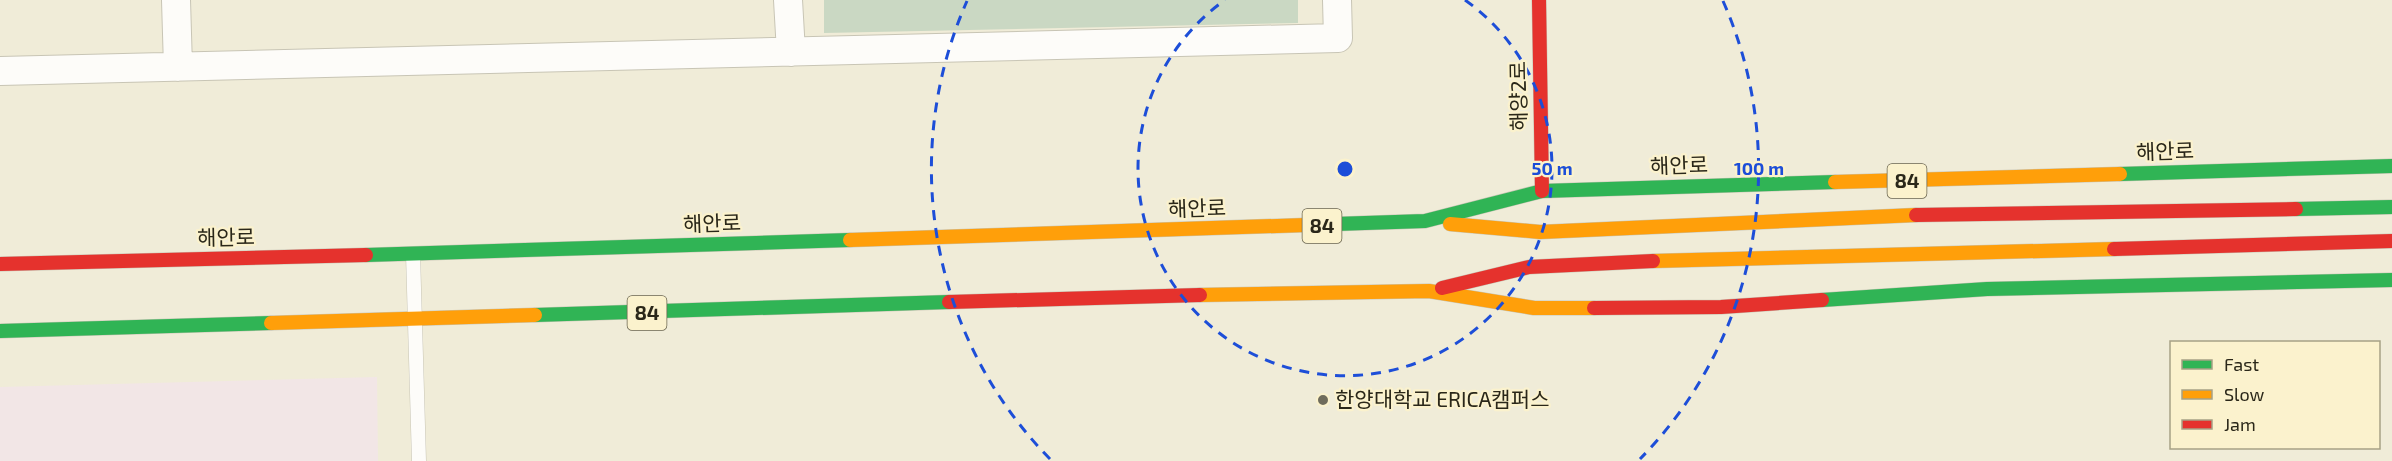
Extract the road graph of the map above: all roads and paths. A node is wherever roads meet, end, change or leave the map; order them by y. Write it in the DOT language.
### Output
graph roads {
  1 [pos="176,0"];
  2 [pos="788,0"];
  3 [pos="1337,0"];
  4 [pos="1539,0"];
  5 [pos="791,52"];
  6 [pos="178,67"];
  7 [pos="0,71"];
  8 [pos="2392,166"];
  9 [pos="1542,191"];
  10 [pos="2392,207"];
  11 [pos="1425,221"];
  12 [pos="2392,241"];
  13 [pos="413,254"];
  14 [pos="0,264"];
  15 [pos="2392,280"];
  16 [pos="1429,291"];
  17 [pos="415,320"];
  18 [pos="0,332"];
  19 [pos="419,461"];
  1 -- 6 [label="street"];
  2 -- 5 [label="street"];
  3 -- 5 [label="street"];
  4 -- 9 [label="main road, 해양2로"];
  5 -- 6 [label="street"];
  6 -- 7 [label="street"];
  8 -- 9 [label="main road, 해안로 / 84"];
  9 -- 11 [label="main road, 해안로 / 84"];
  10 -- 11 [label="main road"];
  11 -- 13 [label="main road, 해안로 / 84"];
  12 -- 16 [label="main road"];
  13 -- 14 [label="main road, 해안로 / 84"];
  13 -- 17 [label="lane"];
  15 -- 16 [label="main road, 84"];
  16 -- 17 [label="main road, 84"];
  17 -- 18 [label="main road, 84"];
  17 -- 19 [label="lane"];
}
